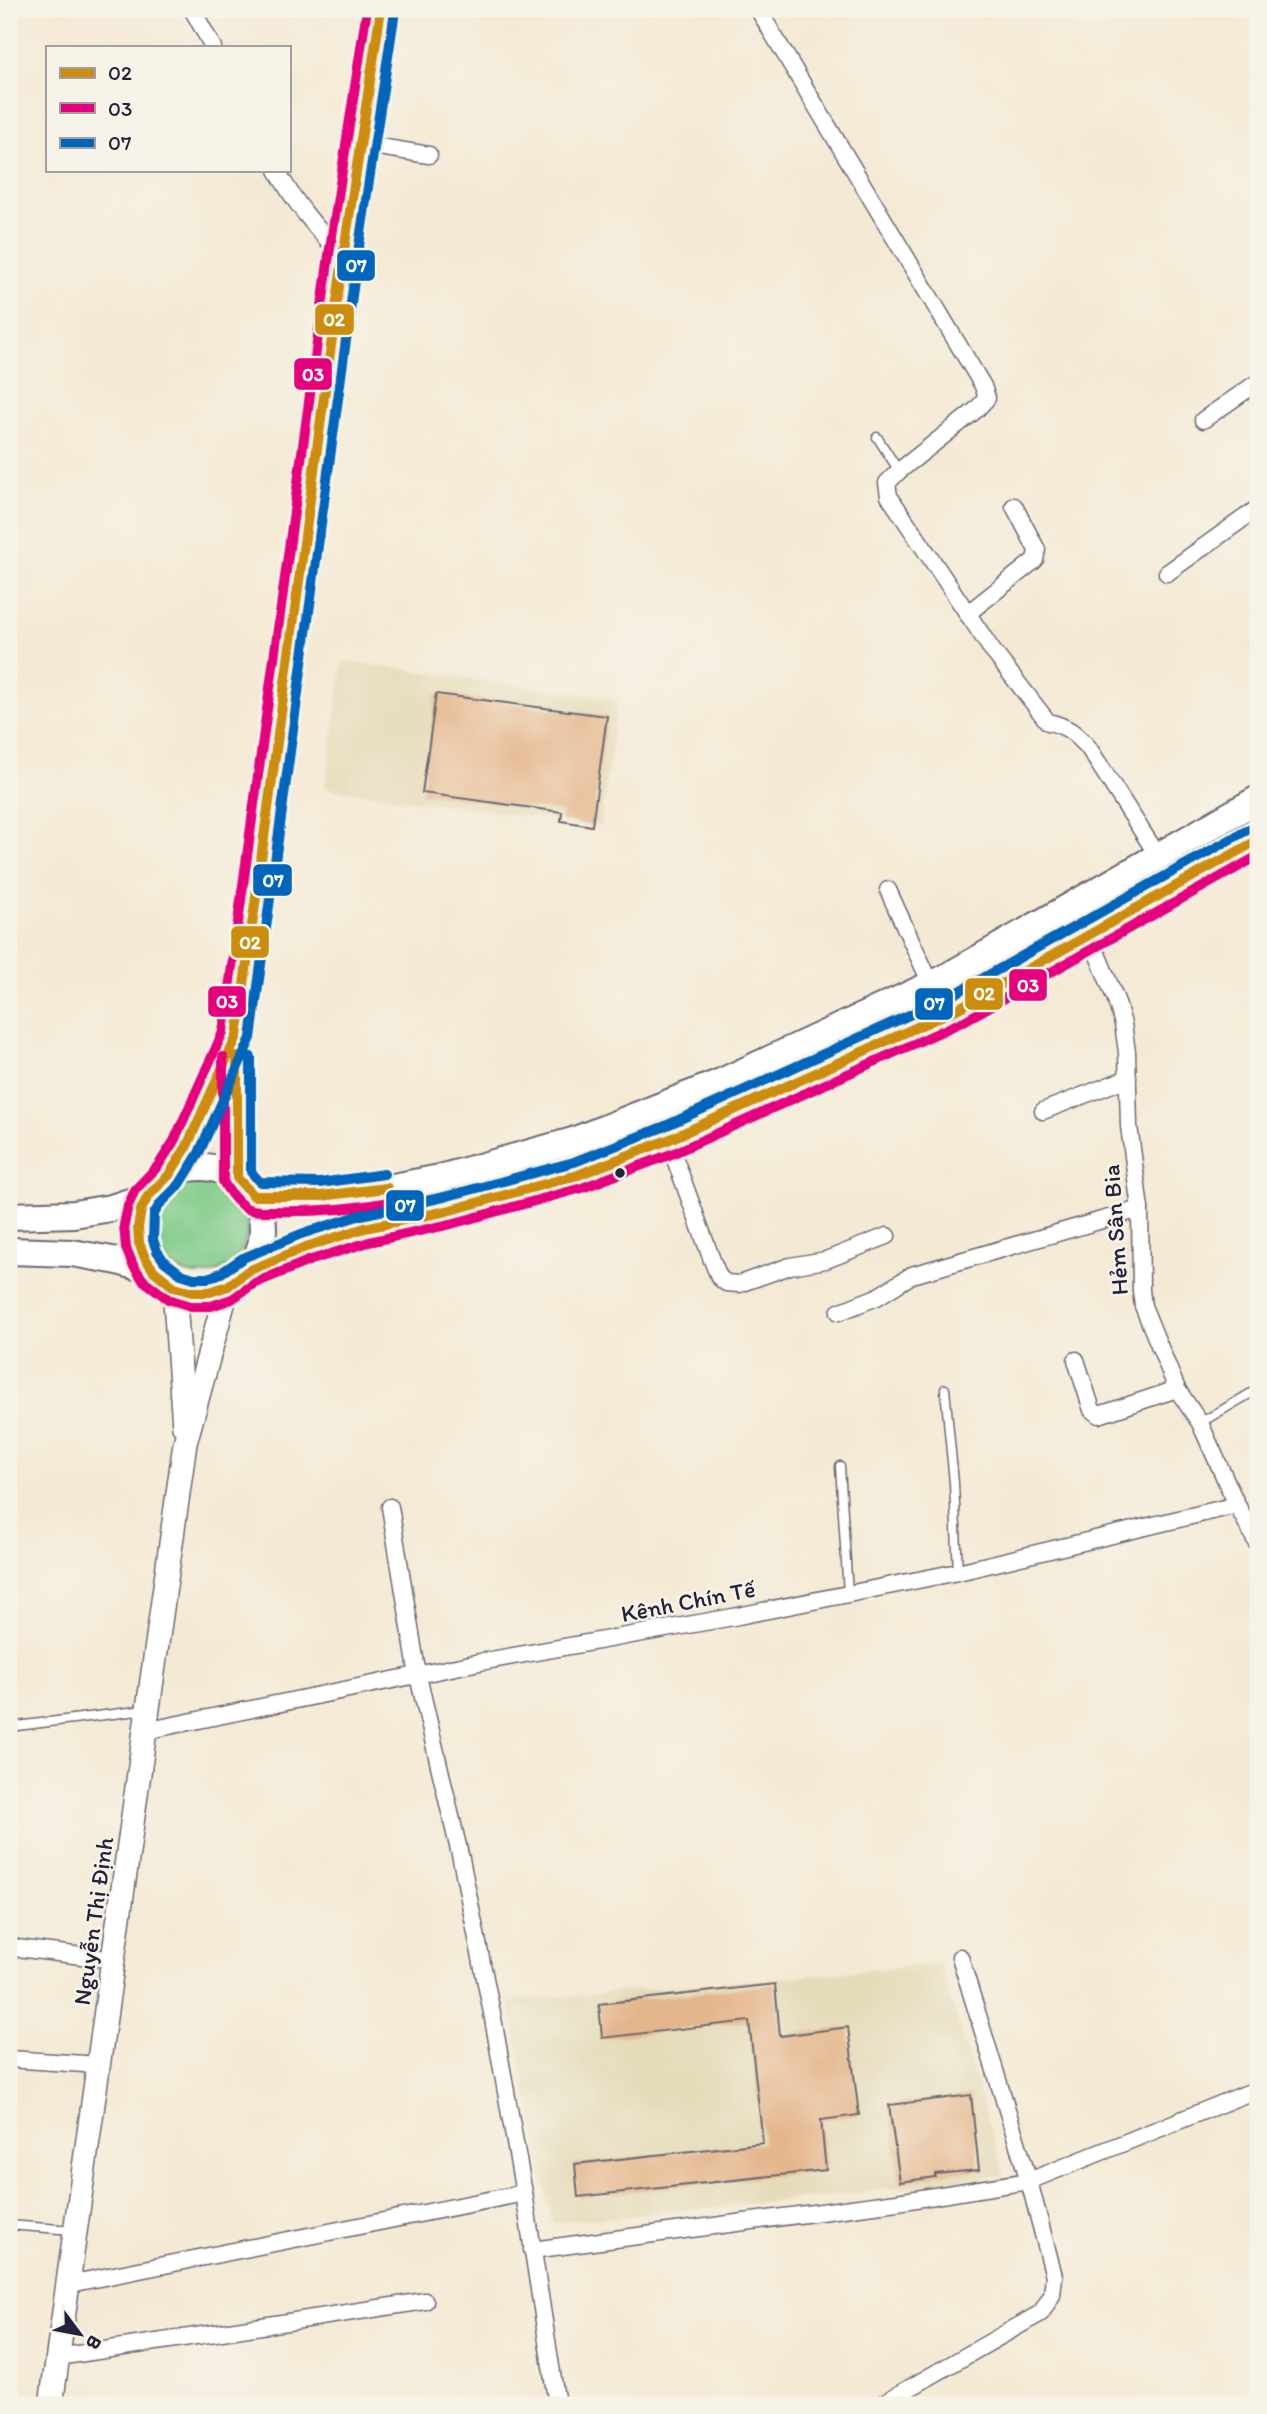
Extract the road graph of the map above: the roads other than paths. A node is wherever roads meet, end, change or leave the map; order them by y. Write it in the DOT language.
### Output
graph roads {
  1 [pos="192,9"];
  2 [pos="381,9"];
  3 [pos="758,9"];
  4 [pos="212,46"];
  5 [pos="361,144"];
  6 [pos="429,155"];
  7 [pos="278,172"];
  8 [pos="343,257"];
  9 [pos="1258,382"];
  10 [pos="1203,420"];
  11 [pos="877,437"];
  12 [pos="899,471"];
  13 [pos="1014,506"];
  14 [pos="1258,508"];
  15 [pos="1167,573"];
  16 [pos="968,614"];
  17 [pos="1258,799"];
  18 [pos="1258,840"];
  19 [pos="1158,856"];
  20 [pos="888,890"];
  21 [pos="1089,934"];
  22 [pos="937,982"];
  23 [pos="957,1009"];
  24 [pos="237,1036"];
  25 [pos="1128,1078"];
  26 [pos="1043,1111"];
  27 [pos="668,1140"];
  28 [pos="169,1175"];
  29 [pos="440,1178"];
  30 [pos="245,1187"];
  31 [pos="148,1196"];
  32 [pos="1140,1209"];
  33 [pos="447,1211"];
  34 [pos="9,1216"];
  35 [pos="887,1236"];
  36 [pos="9,1251"];
  37 [pos="238,1278"];
  38 [pos="164,1279"];
  39 [pos="839,1312"];
  40 [pos="1076,1360"];
  41 [pos="945,1388"];
  42 [pos="1177,1389"];
  43 [pos="1258,1389"];
  44 [pos="1200,1423"];
  45 [pos="185,1443"];
  46 [pos="840,1466"];
  47 [pos="1237,1505"];
  48 [pos="390,1507"];
  49 [pos="1257,1538"];
  50 [pos="958,1572"];
  51 [pos="848,1594"];
  52 [pos="418,1676"];
  53 [pos="147,1720"];
  54 [pos="9,1727"];
  55 [pos="11,1950"];
  56 [pos="960,1957"];
  57 [pos="114,1960"];
  58 [pos="9,2059"];
  59 [pos="99,2065"];
  60 [pos="1258,2089"];
  61 [pos="1029,2181"];
  62 [pos="524,2193"];
  63 [pos="9,2225"];
  64 [pos="76,2230"];
  65 [pos="532,2250"];
  66 [pos="69,2284"];
  67 [pos="425,2301"];
  68 [pos="58,2357"];
  69 [pos="51,2405"];
  70 [pos="557,2405"];
  71 [pos="880,2405"];
  1 -- 4 [label="street"];
  2 -- 5 [label="main road"];
  3 -- 12 [label="street"];
  5 -- 6 [label="street"];
  5 -- 8 [label="main road"];
  7 -- 8 [label="street"];
  8 -- 24 [label="main road"];
  9 -- 10 [label="street"];
  11 -- 12 [label="lane"];
  12 -- 16 [label="street"];
  13 -- 16 [label="street"];
  14 -- 15 [label="street"];
  16 -- 19 [label="street"];
  17 -- 19 [label="main road"];
  18 -- 21 [label="main road"];
  19 -- 22 [label="main road"];
  20 -- 22 [label="street"];
  21 -- 23 [label="main road"];
  21 -- 25 [label="street, Hẻm Sân Bia"];
  22 -- 23 [label="main road"];
  22 -- 29 [label="main road"];
  23 -- 27 [label="main road"];
  24 -- 28 [label="main road"];
  24 -- 30 [label="main road"];
  25 -- 26 [label="street"];
  25 -- 32 [label="street, Hẻm Sân Bia"];
  27 -- 33 [label="main road"];
  27 -- 35 [label="street"];
  28 -- 30 [label="main road"];
  28 -- 31 [label="main road"];
  29 -- 30 [label="main road"];
  29 -- 33 [label="main road"];
  30 -- 37 [label="main road"];
  31 -- 34 [label="main road"];
  31 -- 38 [label="main road"];
  32 -- 39 [label="street"];
  32 -- 42 [label="street, Hẻm Sân Bia"];
  33 -- 37 [label="main road"];
  36 -- 38 [label="main road"];
  37 -- 38 [label="main road"];
  37 -- 45 [label="main road, Nguyễn Thị Định"];
  38 -- 45 [label="main road, Nguyễn Thị Định"];
  40 -- 42 [label="street"];
  41 -- 50 [label="lane"];
  42 -- 44 [label="street, Hẻm Sân Bia"];
  43 -- 44 [label="lane"];
  44 -- 47 [label="street, Hẻm Sân Bia"];
  45 -- 53 [label="main road, Nguyễn Thị Định"];
  46 -- 51 [label="lane"];
  47 -- 49 [label="street, Hẻm Sân Bia"];
  47 -- 50 [label="street, Kênh Chín Tế"];
  48 -- 52 [label="street"];
  50 -- 51 [label="street, Kênh Chín Tế"];
  51 -- 52 [label="street, Kênh Chín Tế"];
  52 -- 53 [label="street, Kênh Chín Tế"];
  52 -- 62 [label="street"];
  53 -- 54 [label="lane, Kênh Chín Tế"];
  53 -- 57 [label="main road, Nguyễn Thị Định"];
  55 -- 57 [label="street"];
  56 -- 61 [label="street"];
  57 -- 59 [label="main road, Nguyễn Thị Định"];
  58 -- 59 [label="street"];
  59 -- 64 [label="main road, Nguyễn Thị Định"];
  60 -- 61 [label="street"];
  61 -- 65 [label="street"];
  61 -- 71 [label="street"];
  62 -- 65 [label="street"];
  62 -- 66 [label="street"];
  63 -- 64 [label="lane"];
  64 -- 66 [label="main road, Nguyễn Thị Định"];
  65 -- 70 [label="street"];
  66 -- 68 [label="main road, Nguyễn Thị Định"];
  67 -- 68 [label="street"];
  68 -- 69 [label="main road, Nguyễn Thị Định"];
}
